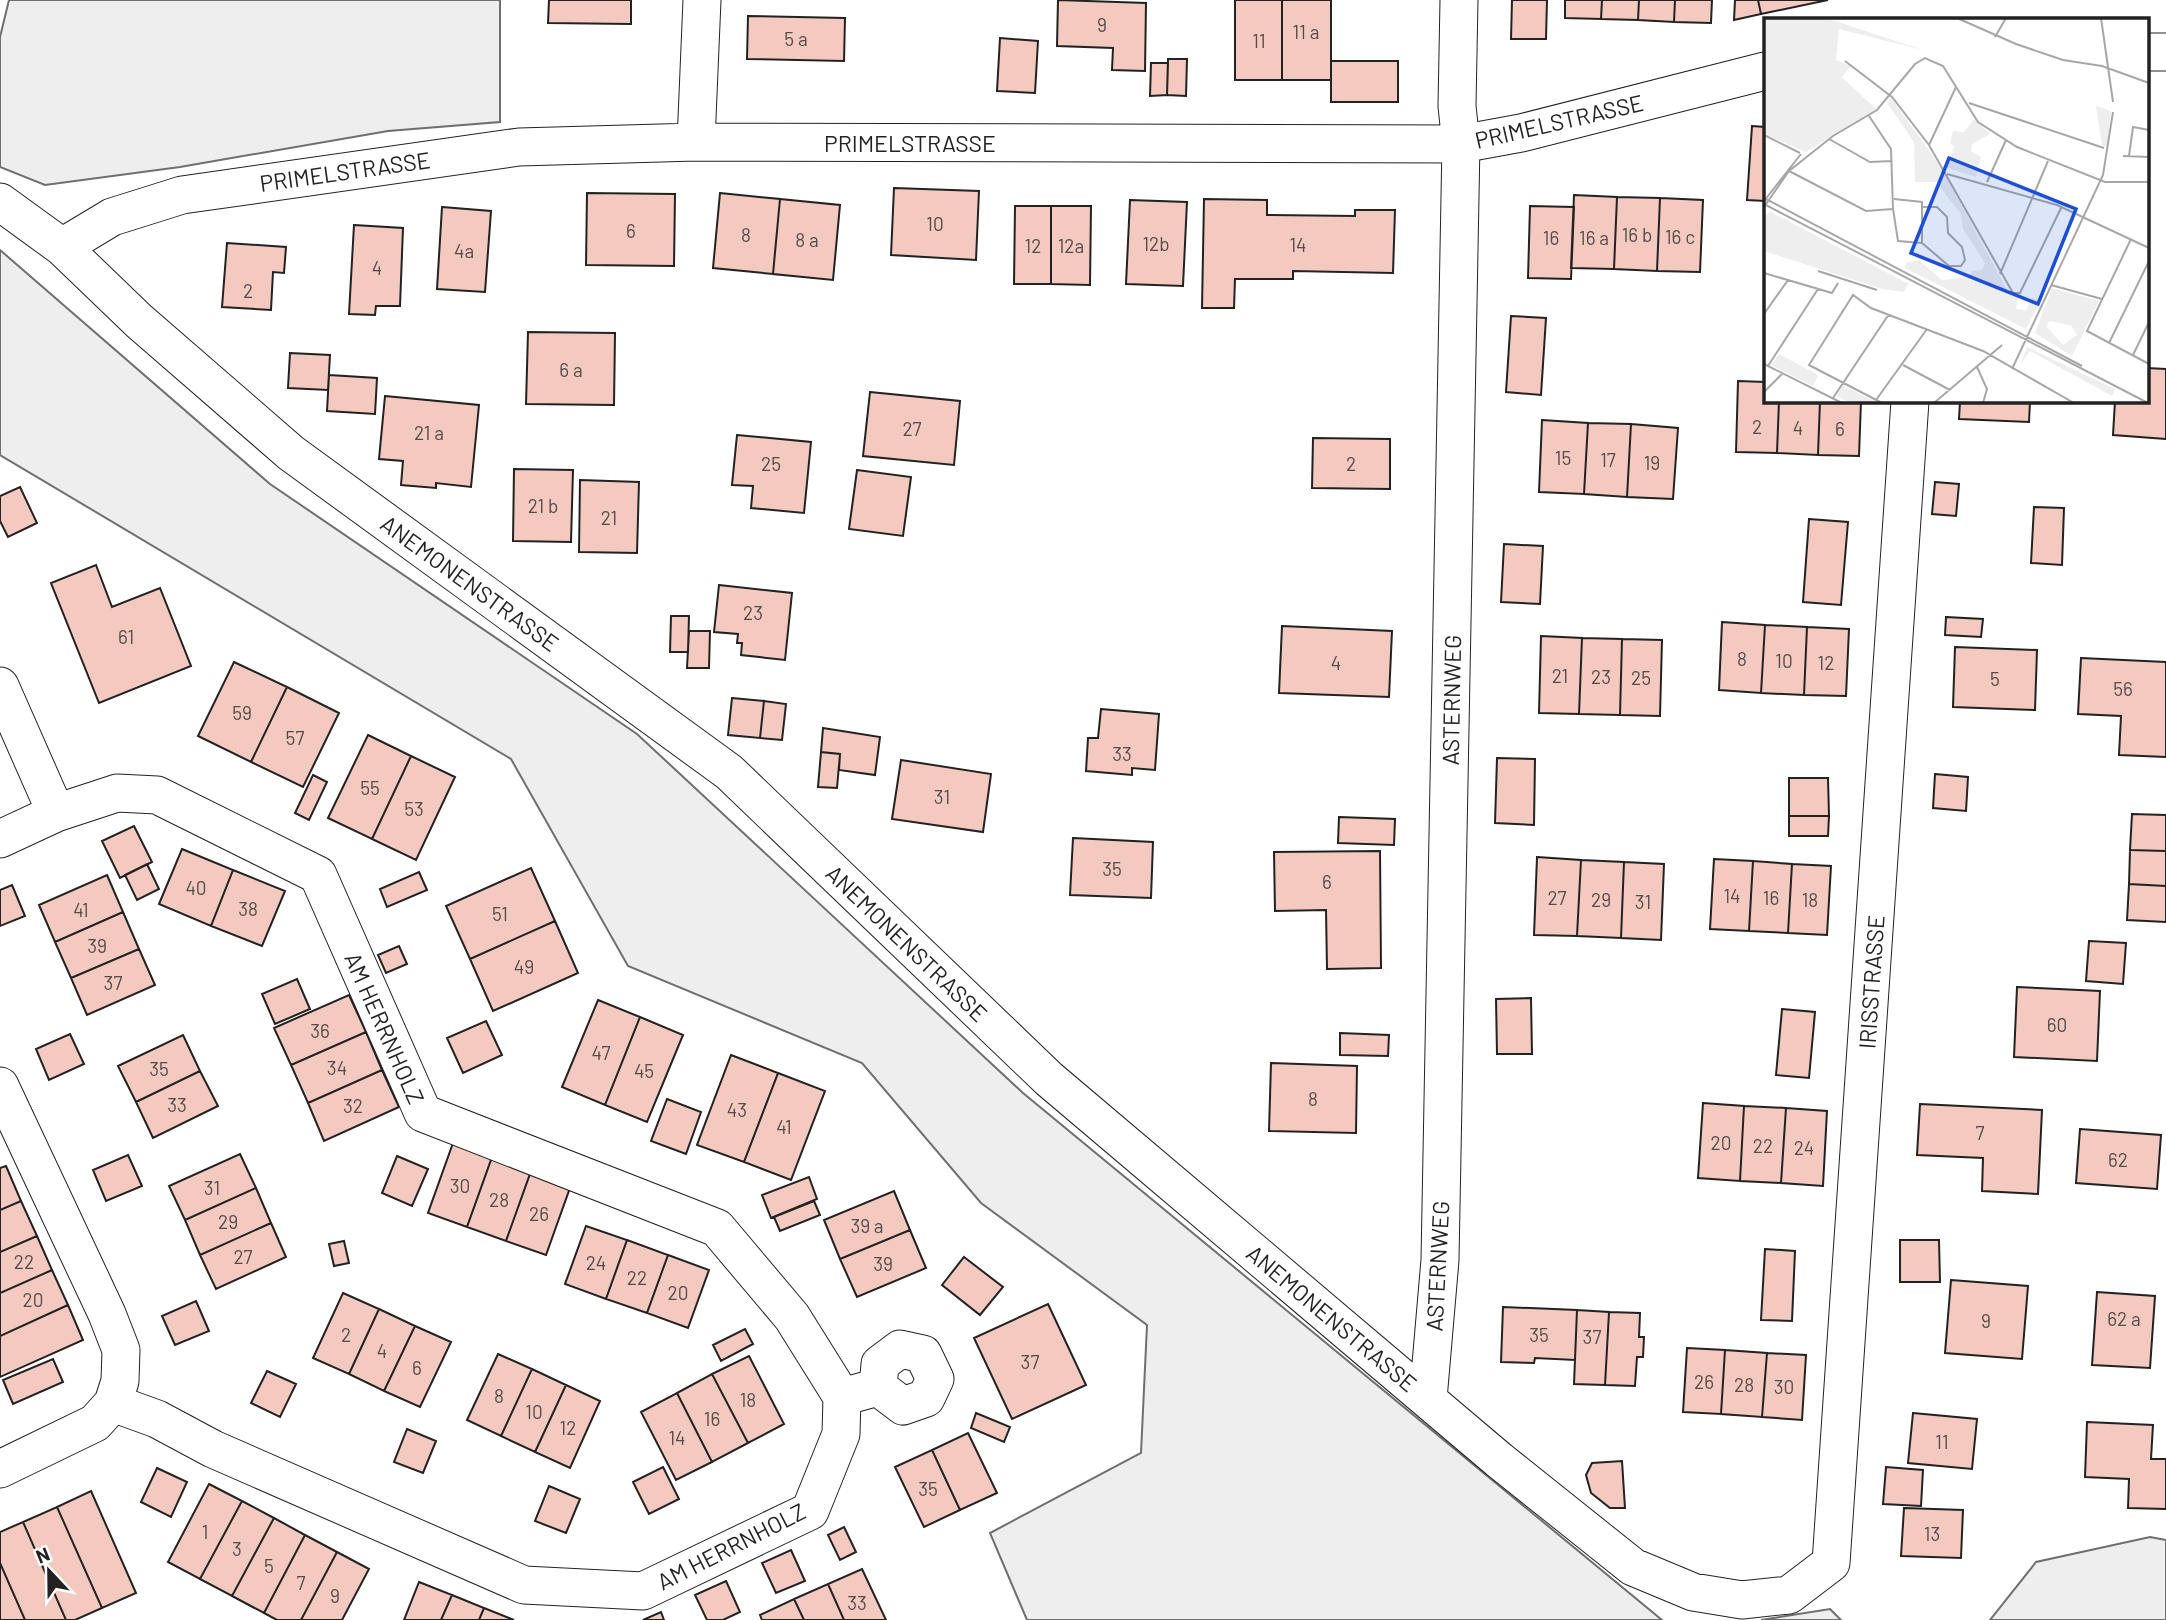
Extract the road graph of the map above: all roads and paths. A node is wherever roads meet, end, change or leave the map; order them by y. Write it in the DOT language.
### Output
graph roads {
  1 [pos="702,0"];
  2 [pos="1458,0"];
  3 [pos="2148,52"];
  4 [pos="2166,52"];
  5 [pos="1764,71"];
  6 [pos="696,142"];
  7 [pos="1461,144"];
  8 [pos="0,202"];
  9 [pos="62,247"];
  10 [pos="1910,402"];
  11 [pos="0,686"];
  12 [pos="56,813"];
  13 [pos="0,839"];
  14 [pos="0,1086"];
  15 [pos="878,1387"];
  16 [pos="842,1397"];
  17 [pos="1428,1399"];
  18 [pos="113,1403"];
  19 [pos="0,1469"];
  20 [pos="1831,1563"];
  1 -- 6 [label="street"];
  2 -- 7 [label="street, ASTERNWEG"];
  3 -- 4 [label="street"];
  5 -- 7 [label="street, PRIMELSTRASSE"];
  6 -- 7 [label="street, PRIMELSTRASSE"];
  6 -- 9 [label="street, PRIMELSTRASSE"];
  7 -- 17 [label="street, ASTERNWEG"];
  8 -- 9 [label="street, ANEMONENSTRASSE"];
  9 -- 17 [label="street, ANEMONENSTRASSE"];
  10 -- 20 [label="street, IRISSTRASSE"];
  11 -- 12 [label="street"];
  12 -- 13 [label="street, AM HERRNHOLZ"];
  12 -- 16 [label="street, AM HERRNHOLZ"];
  14 -- 18 [label="street"];
  15 -- 16 [label="street"];
  16 -- 18 [label="street, AM HERRNHOLZ"];
  17 -- 20 [label="street, ANEMONENSTRASSE"];
  18 -- 19 [label="street"];
}
